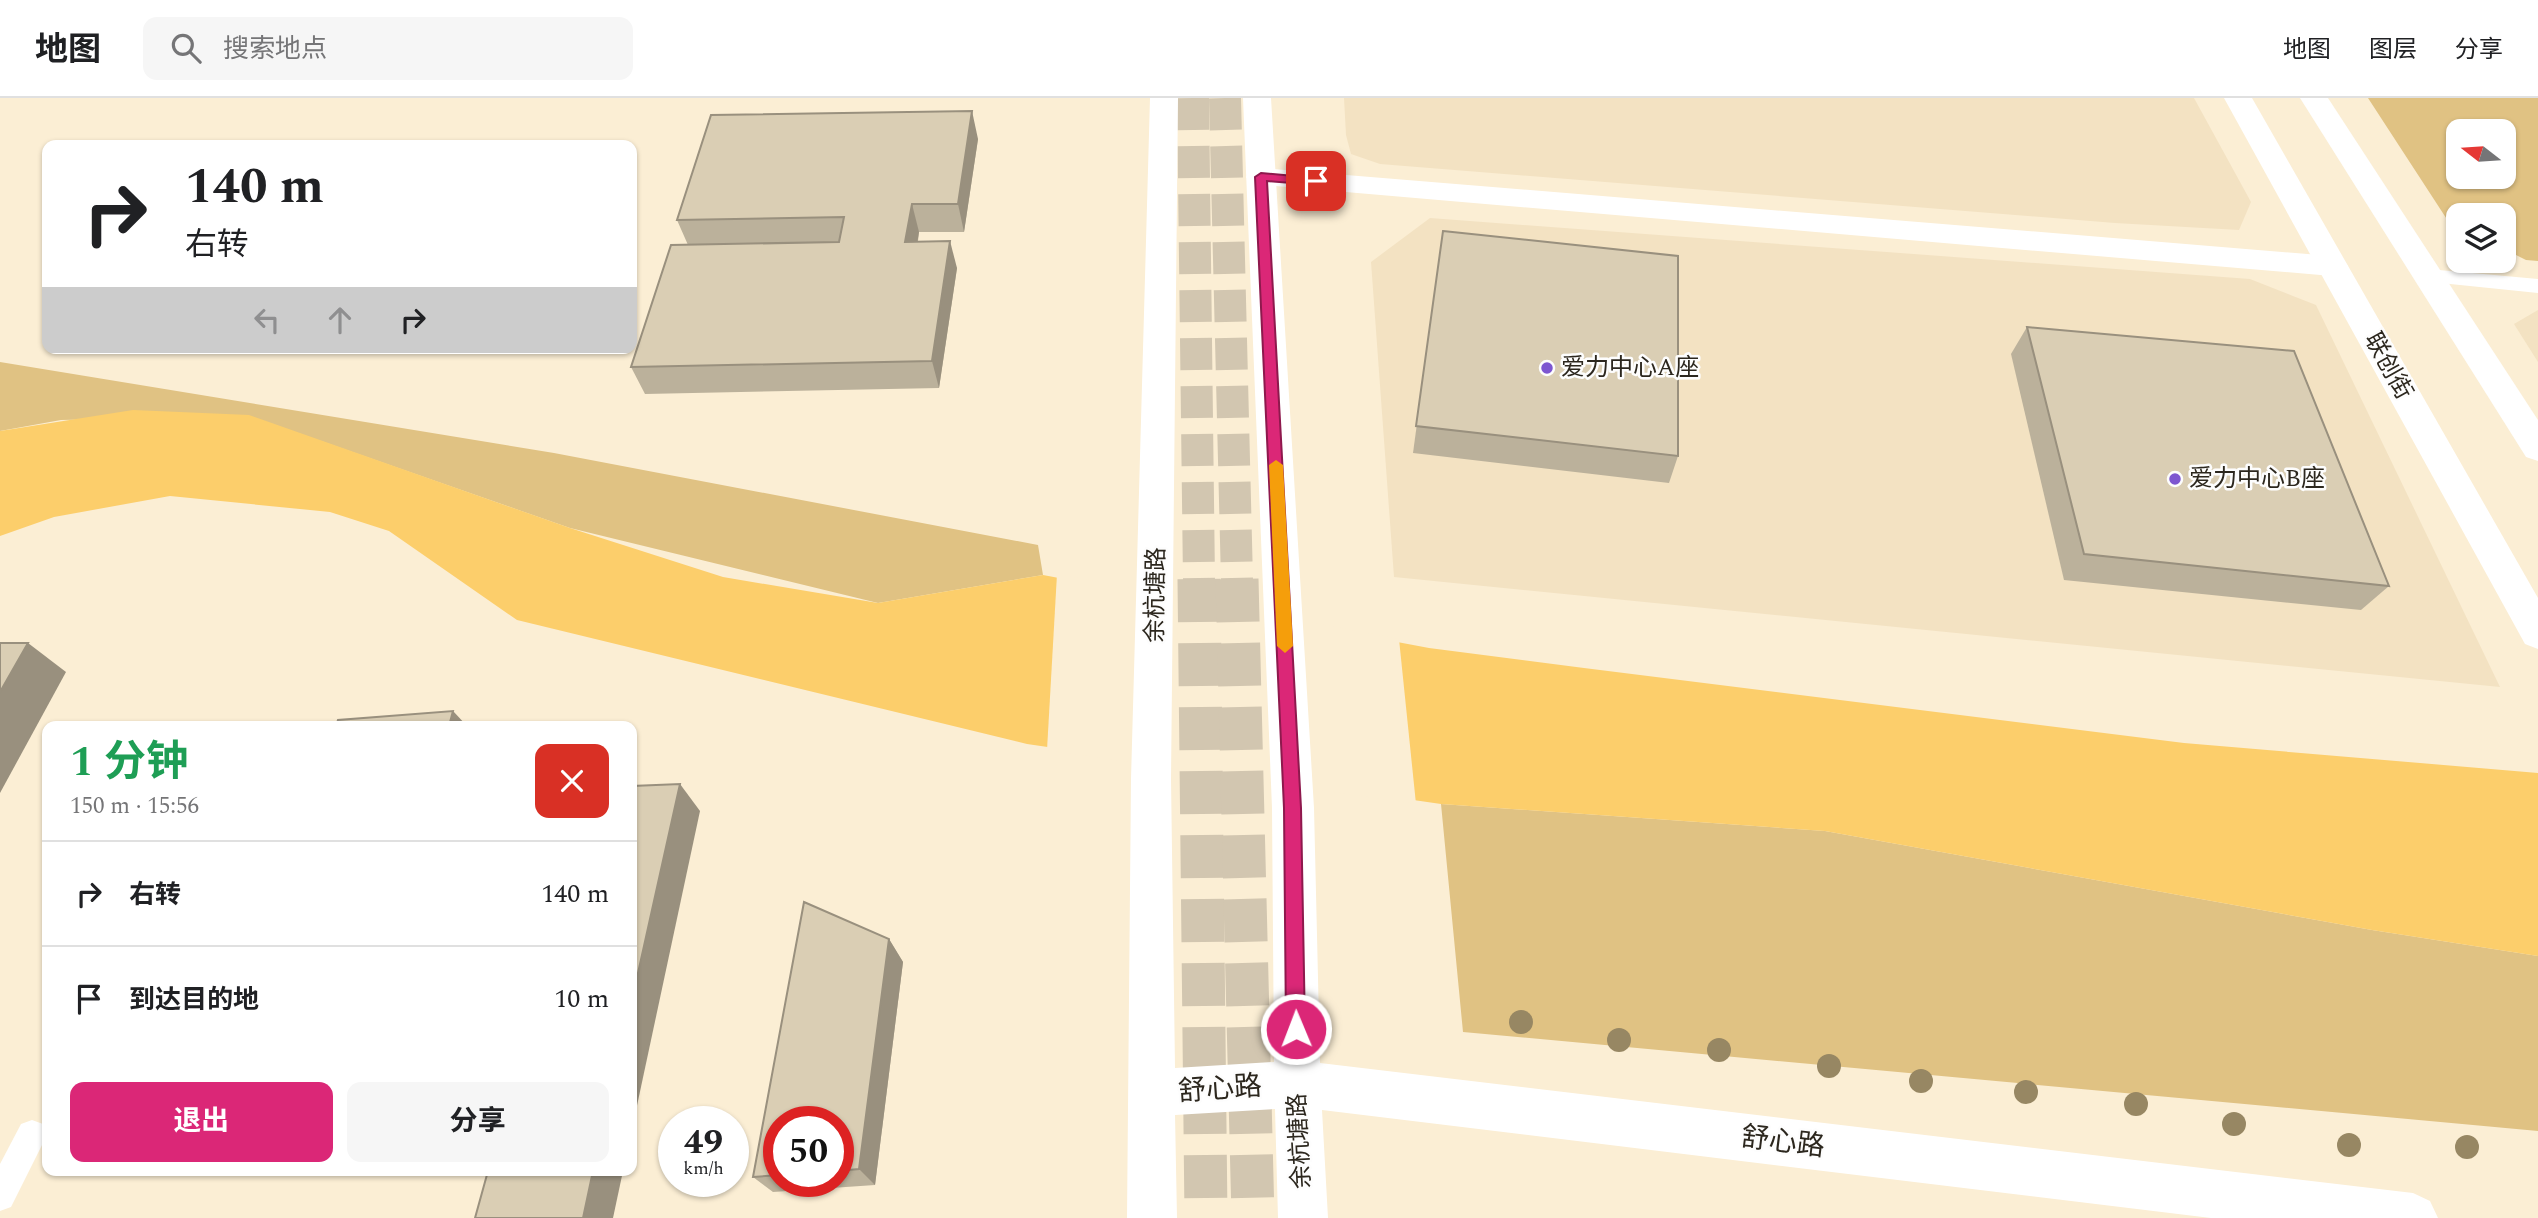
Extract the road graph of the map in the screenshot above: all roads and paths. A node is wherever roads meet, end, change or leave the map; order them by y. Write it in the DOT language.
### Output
graph roads {
  1 [pos="1164,98"];
  2 [pos="1257,98"];
  3 [pos="2238,98"];
  4 [pos="2314,98"];
  5 [pos="1261,177"];
  6 [pos="2332,266"];
  7 [pos="2428,276"];
  8 [pos="2538,286"];
  9 [pos="2538,448"];
  10 [pos="2538,633"];
  11 [pos="1297,1084"];
  12 [pos="1153,1093"];
  13 [pos="32,1135"];
  14 [pos="0,1196"];
  15 [pos="1152,1218"];
  16 [pos="1303,1218"];
  17 [pos="1311,1218"];
  18 [pos="2413,1218"];
  1 -- 12 [label="street, 余杭塘路"];
  2 -- 5 [label="street, 余杭塘路"];
  3 -- 6 [label="street, 联创街"];
  4 -- 7 [label="street"];
  5 -- 6 [label="street"];
  5 -- 11 [label="street, 余杭塘路"];
  6 -- 10 [label="street, 联创街"];
  7 -- 8 [label="lane"];
  7 -- 9 [label="street"];
  11 -- 12 [label="street, 舒心路"];
  11 -- 16 [label="street, 余杭塘路"];
  11 -- 18 [label="street, 舒心路"];
  12 -- 15 [label="street, 余杭塘路"];
  13 -- 14 [label="lane"];
  16 -- 17 [label="street"];
}
